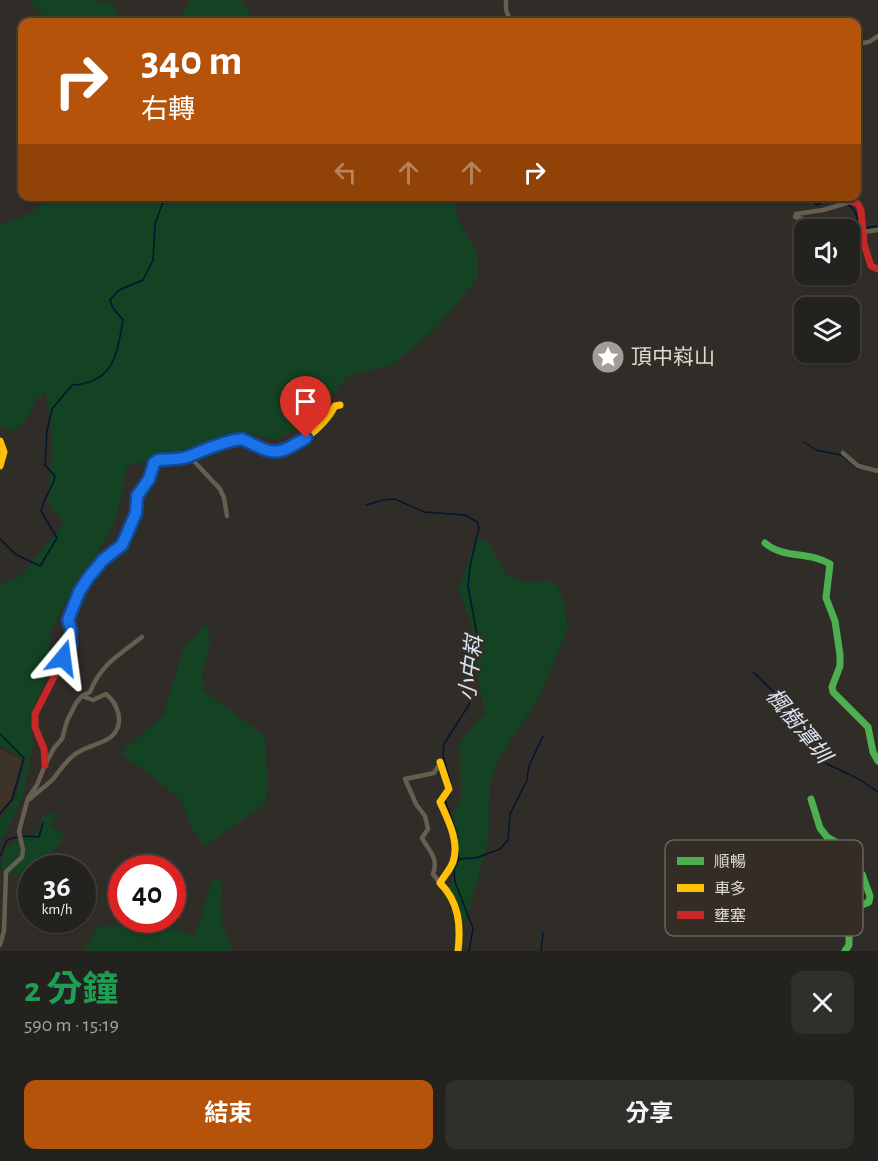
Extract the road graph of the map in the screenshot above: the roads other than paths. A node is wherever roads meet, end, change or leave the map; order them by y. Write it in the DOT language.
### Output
graph roads {
  1 [pos="506,0"];
  2 [pos="509,18"];
  3 [pos="878,36"];
  4 [pos="862,43"];
  5 [pos="840,201"];
  6 [pos="846,201"];
  7 [pos="802,219"];
  8 [pos="878,230"];
  9 [pos="862,232"];
  10 [pos="878,269"];
  11 [pos="340,405"];
  12 [pos="0,441"];
  13 [pos="843,453"];
  14 [pos="189,456"];
  15 [pos="0,466"];
  16 [pos="878,471"];
  17 [pos="227,516"];
  18 [pos="765,543"];
  19 [pos="142,638"];
  20 [pos="82,696"];
  21 [pos="878,761"];
  22 [pos="440,762"];
  23 [pos="45,765"];
  24 [pos="811,799"];
  25 [pos="26,802"];
  26 [pos="833,840"];
  27 [pos="863,877"];
  28 [pos="440,883"];
  29 [pos="863,904"];
  30 [pos="849,936"];
  31 [pos="0,945"];
  32 [pos="458,951"];
  33 [pos="845,951"];
  1 -- 2 [label="street"];
  3 -- 4 [label="street"];
  5 -- 7 [label="street"];
  6 -- 9 [label="street"];
  8 -- 9 [label="street"];
  9 -- 10 [label="street"];
  11 -- 14 [label="street"];
  12 -- 15 [label="street"];
  13 -- 16 [label="street"];
  14 -- 17 [label="street"];
  14 -- 23 [label="street"];
  18 -- 21 [label="street"];
  19 -- 20 [label="street"];
  20 -- 23 [label="street"];
  20 -- 25 [label="street"];
  22 -- 28 [label="street"];
  22 -- 28 [label="street"];
  23 -- 25 [label="street"];
  24 -- 26 [label="street"];
  25 -- 31 [label="street"];
  27 -- 29 [label="street"];
  28 -- 32 [label="street"];
  30 -- 33 [label="street"];
}
